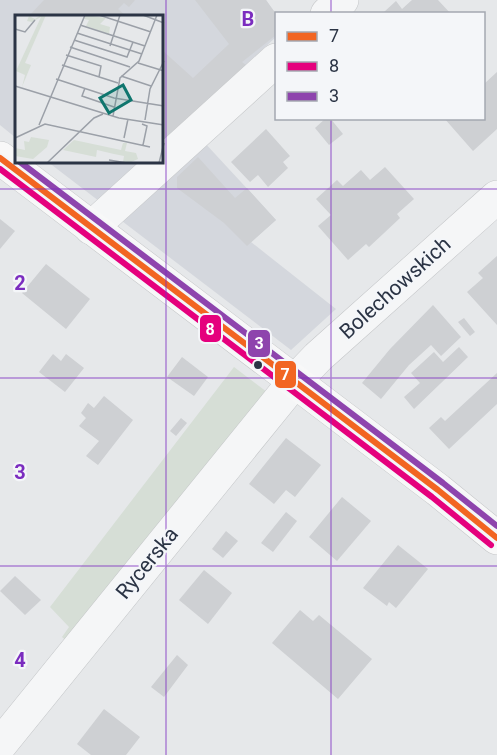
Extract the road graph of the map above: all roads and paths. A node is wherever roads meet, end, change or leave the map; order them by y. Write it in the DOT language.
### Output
graph roads {
  1 [pos="342,0"];
  2 [pos="329,12"];
  3 [pos="275,61"];
  4 [pos="0,158"];
  5 [pos="164,162"];
  6 [pos="161,164"];
  7 [pos="497,197"];
  8 [pos="91,228"];
  9 [pos="294,382"];
  10 [pos="497,538"];
  11 [pos="0,745"];
  1 -- 2 [label="street"];
  3 -- 5 [label="street"];
  4 -- 8 [label="street"];
  6 -- 8 [label="street"];
  7 -- 9 [label="street, Bolechowskich"];
  8 -- 9 [label="street"];
  9 -- 10 [label="street"];
  9 -- 11 [label="street, Rycerska"];
}
